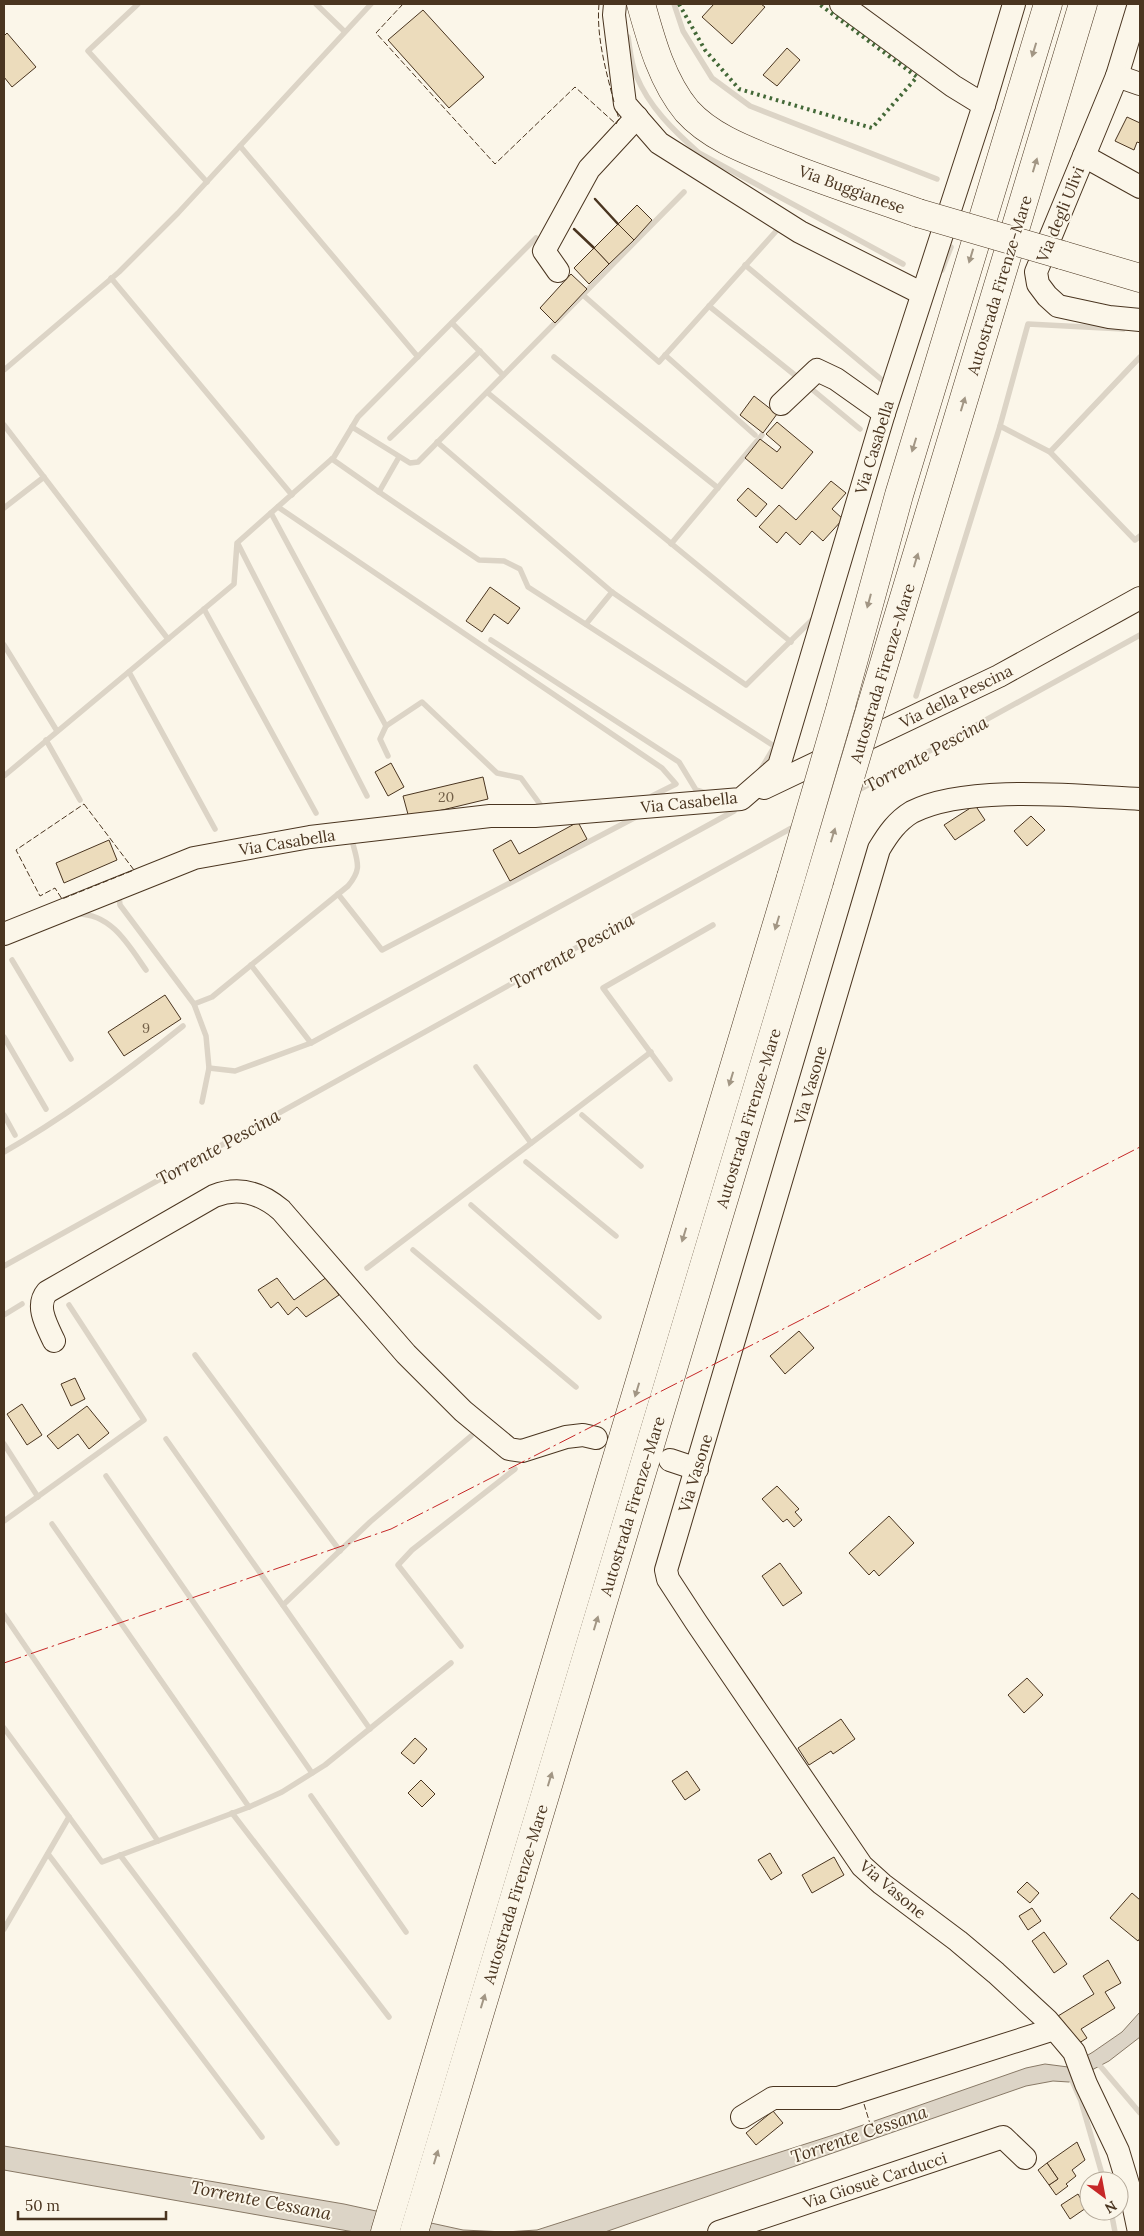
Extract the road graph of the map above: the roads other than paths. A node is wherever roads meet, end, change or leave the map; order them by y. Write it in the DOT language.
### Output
graph roads {
  1 [pos="615,4"];
  2 [pos="641,4"];
  3 [pos="841,4"];
  4 [pos="1014,4"];
  5 [pos="1048,4"];
  6 [pos="1083,4"];
  7 [pos="1139,4"];
  8 [pos="1117,76"];
  9 [pos="1140,84"];
  10 [pos="984,105"];
  11 [pos="637,118"];
  12 [pos="1084,156"];
  13 [pos="1140,187"];
  14 [pos="558,271"];
  15 [pos="1140,278"];
  16 [pos="921,293"];
  17 [pos="1138,321"];
  18 [pos="781,404"];
  19 [pos="884,413"];
  20 [pos="1140,598"];
  21 [pos="741,799"];
  22 [pos="1140,799"];
  23 [pos="4,934"];
  24 [pos="54,1341"];
  25 [pos="596,1438"];
  26 [pos="670,1460"];
  27 [pos="697,1468"];
  28 [pos="1054,2029"];
  29 [pos="742,2117"];
  30 [pos="1025,2158"];
  31 [pos="385,2232"];
  32 [pos="414,2232"];
  33 [pos="719,2232"];
  34 [pos="1139,2232"];
  1 -- 11 [label="street"];
  2 -- 15 [label="main road, Via Buggianese, bridge"];
  3 -- 10 [label="street"];
  4 -- 10 [label="street, Via Casabella"];
  5 -- 31 [label="main road, Autostrada Firenze-Mare, one-way, bridge"];
  32 -- 6 [label="main road, Autostrada Firenze-Mare, one-way, bridge"];
  7 -- 8 [label="street, Via degli Ulivi"];
  8 -- 9 [label="street"];
  8 -- 12 [label="street, Via degli Ulivi"];
  10 -- 16 [label="street, Via Casabella"];
  11 -- 14 [label="street"];
  11 -- 16 [label="street"];
  12 -- 13 [label="street, Via degli Ulivi"];
  12 -- 17 [label="street, Via degli Ulivi"];
  16 -- 19 [label="street, Via Casabella"];
  18 -- 19 [label="street"];
  19 -- 21 [label="street, Via Casabella"];
  20 -- 21 [label="street, Via della Pescina"];
  21 -- 23 [label="street, Via Casabella"];
  22 -- 27 [label="street, Via Vasone"];
  24 -- 25 [label="street"];
  26 -- 27 [label="street"];
  27 -- 28 [label="street, Via Vasone"];
  28 -- 29 [label="street"];
  28 -- 34 [label="street, Via Vasone"];
  30 -- 33 [label="street, Via Giosuè Carducci"];
}
